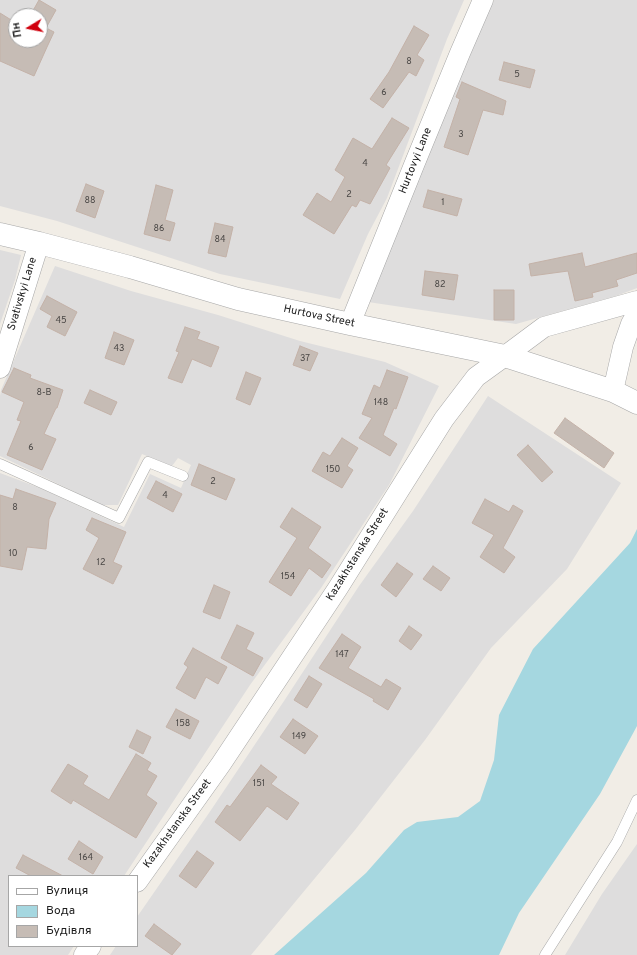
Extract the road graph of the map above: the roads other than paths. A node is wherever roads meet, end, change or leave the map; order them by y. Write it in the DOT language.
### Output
graph roads {
  1 [pos="483,0"];
  2 [pos="0,234"];
  3 [pos="40,243"];
  4 [pos="637,301"];
  5 [pos="637,312"];
  6 [pos="350,324"];
  7 [pos="504,356"];
  8 [pos="0,368"];
  9 [pos="613,391"];
  10 [pos="637,403"];
  11 [pos="0,464"];
  12 [pos="183,476"];
  13 [pos="637,800"];
  14 [pos="138,881"];
  15 [pos="90,947"];
  16 [pos="84,955"];
  17 [pos="545,955"];
  1 -- 6 [label="street, Hurtovyi Lane"];
  2 -- 3 [label="street, Hurtova Street"];
  3 -- 6 [label="street, Hurtova Street"];
  3 -- 8 [label="street, Svativskyi Lane"];
  4 -- 7 [label="street, Kazakhstanska Street"];
  5 -- 9 [label="street"];
  6 -- 7 [label="street, Hurtova Street"];
  7 -- 9 [label="street, Hurtova Street"];
  7 -- 14 [label="street, Kazakhstanska Street"];
  9 -- 10 [label="street, Hurtova Street"];
  11 -- 12 [label="lane"];
  13 -- 17 [label="lane"];
  15 -- 16 [label="street"];
}
